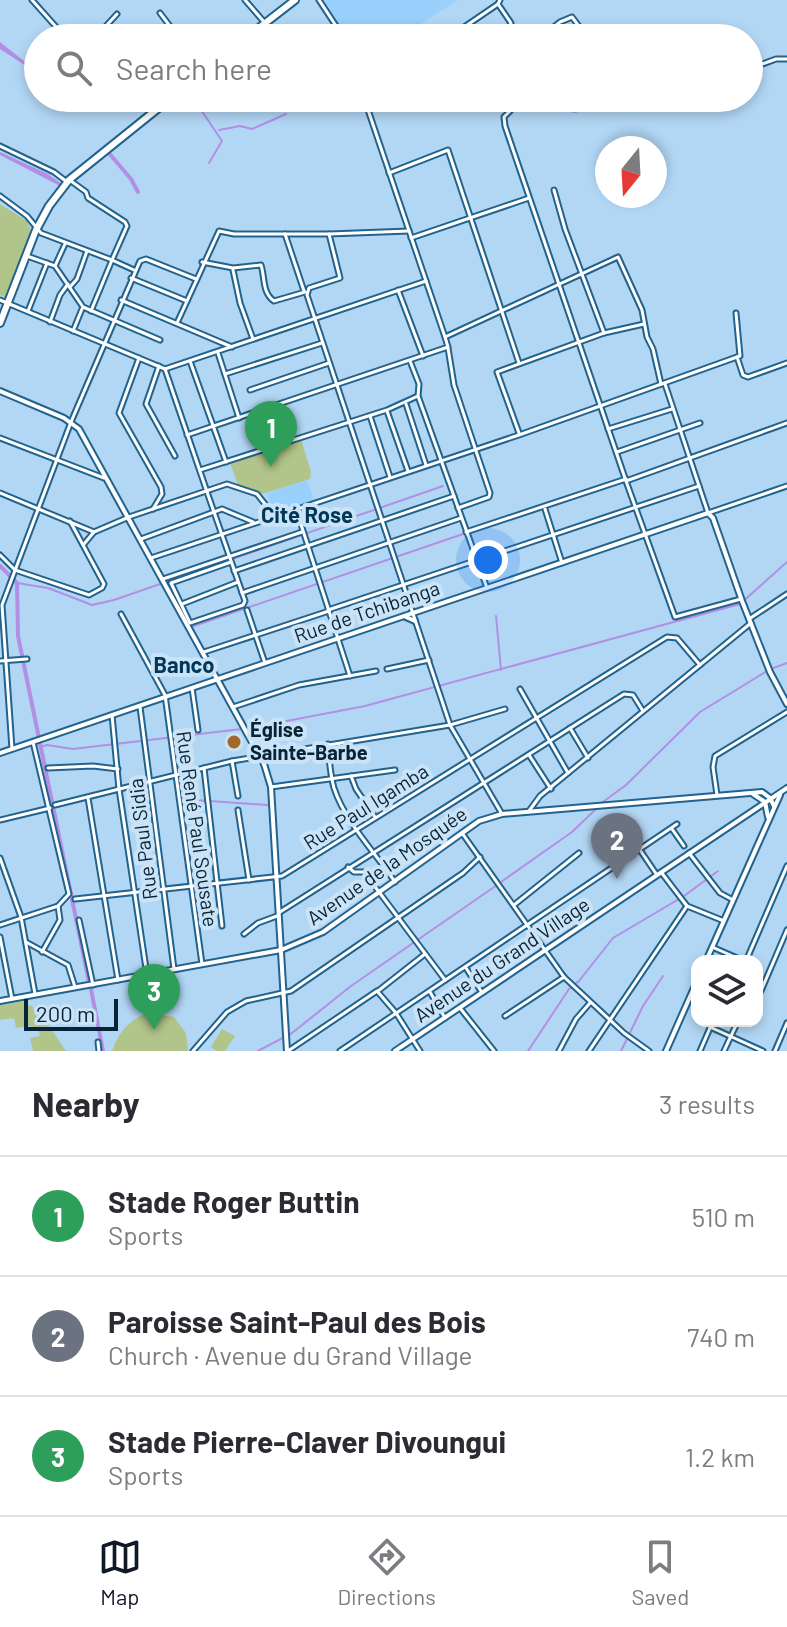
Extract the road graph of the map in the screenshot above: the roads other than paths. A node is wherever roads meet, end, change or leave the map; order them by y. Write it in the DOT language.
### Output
graph roads {
  1 [pos="32,0"];
  2 [pos="245,0"];
  3 [pos="319,0"];
  4 [pos="292,1"];
  5 [pos="499,2"];
  6 [pos="160,13"];
  7 [pos="117,14"];
  8 [pos="265,23"];
  9 [pos="53,24"];
  10 [pos="108,24"];
  11 [pos="168,24"];
  12 [pos="335,24"];
  13 [pos="468,24"];
  14 [pos="510,24"];
  15 [pos="558,24"];
  16 [pos="577,24"];
  17 [pos="787,59"];
  18 [pos="763,64"];
  19 [pos="154,112"];
  20 [pos="369,112"];
  21 [pos="509,112"];
  22 [pos="0,146"];
  23 [pos="389,173"];
  24 [pos="68,181"];
  25 [pos="554,190"];
  26 [pos="0,196"];
  27 [pos="530,198"];
  28 [pos="470,217"];
  29 [pos="36,230"];
  30 [pos="409,231"];
  31 [pos="285,234"];
  32 [pos="329,234"];
  33 [pos="411,238"];
  34 [pos="65,243"];
  35 [pos="87,251"];
  36 [pos="27,256"];
  37 [pos="112,260"];
  38 [pos="202,262"];
  39 [pos="47,263"];
  40 [pos="55,266"];
  41 [pos="233,268"];
  42 [pos="134,270"];
  43 [pos="582,274"];
  44 [pos="131,278"];
  45 [pos="196,279"];
  46 [pos="426,281"];
  47 [pos="559,284"];
  48 [pos="69,286"];
  49 [pos="398,290"];
  50 [pos="305,292"];
  51 [pos="0,300"];
  52 [pos="121,300"];
  53 [pos="187,301"];
  54 [pos="8,304"];
  55 [pos="83,307"];
  56 [pos="91,311"];
  57 [pos="28,312"];
  58 [pos="502,312"];
  59 [pos="2,313"];
  60 [pos="736,313"];
  61 [pos="313,317"];
  62 [pos="113,321"];
  63 [pos="50,322"];
  64 [pos="0,323"];
  65 [pos="177,323"];
  66 [pos="644,324"];
  67 [pos="73,331"];
  68 [pos="604,333"];
  69 [pos="445,337"];
  70 [pos="253,339"];
  71 [pos="160,340"];
  72 [pos="579,342"];
  73 [pos="322,343"];
  74 [pos="103,344"];
  75 [pos="232,347"];
  76 [pos="448,347"];
  77 [pos="217,352"];
  78 [pos="423,356"];
  79 [pos="737,357"];
  80 [pos="139,358"];
  81 [pos="410,360"];
  82 [pos="190,361"];
  83 [pos="329,363"];
  84 [pos="519,363"];
  85 [pos="787,363"];
  86 [pos="159,366"];
  87 [pos="165,369"];
  88 [pos="225,374"];
  89 [pos="337,385"];
  90 [pos="664,385"];
  91 [pos="250,390"];
  92 [pos="0,391"];
  93 [pos="418,396"];
  94 [pos="405,403"];
  95 [pos="601,407"];
  96 [pos="672,409"];
  97 [pos="387,410"];
  98 [pos="370,416"];
  99 [pos="239,418"];
  100 [pos="349,421"];
  101 [pos="71,422"];
  102 [pos="700,423"];
  103 [pos="787,423"];
  104 [pos="213,427"];
  105 [pos="608,429"];
  106 [pos="679,431"];
  107 [pos="187,435"];
  108 [pos="519,435"];
  109 [pos="0,438"];
  110 [pos="475,449"];
  111 [pos="617,452"];
  112 [pos="175,456"];
  113 [pos="689,459"];
  114 [pos="57,460"];
  115 [pos="441,460"];
  116 [pos="226,462"];
  117 [pos="426,465"];
  118 [pos="200,470"];
  119 [pos="408,471"];
  120 [pos="390,477"];
  121 [pos="108,478"];
  122 [pos="626,480"];
  123 [pos="370,484"];
  124 [pos="699,486"];
  125 [pos="787,486"];
  126 [pos="206,491"];
  127 [pos="0,493"];
  128 [pos="454,496"];
  129 [pos="635,506"];
  130 [pos="38,508"];
  131 [pos="458,508"];
  132 [pos="544,508"];
  133 [pos="152,509"];
  134 [pos="269,509"];
  135 [pos="296,509"];
  136 [pos="214,512"];
  137 [pos="708,513"];
  138 [pos="129,517"];
  139 [pos="461,518"];
  140 [pos="70,521"];
  141 [pos="383,521"];
  142 [pos="255,523"];
  143 [pos="94,532"];
  144 [pos="466,532"];
  145 [pos="303,533"];
  146 [pos="645,533"];
  147 [pos="221,534"];
  148 [pos="553,534"];
  149 [pos="141,539"];
  150 [pos="390,542"];
  151 [pos="84,544"];
  152 [pos="307,547"];
  153 [pos="0,555"];
  154 [pos="151,558"];
  155 [pos="230,559"];
  156 [pos="476,560"];
  157 [pos="562,563"];
  158 [pos="314,568"];
  159 [pos="234,571"];
  160 [pos="14,572"];
  161 [pos="164,580"];
  162 [pos="238,582"];
  163 [pos="403,586"];
  164 [pos="487,588"];
  165 [pos="242,593"];
  166 [pos="787,594"];
  167 [pos="742,602"];
  168 [pos="1,604"];
  169 [pos="179,604"];
  170 [pos="247,610"];
  171 [pos="329,611"];
  172 [pos="412,613"];
  173 [pos="121,614"];
  174 [pos="404,616"];
  175 [pos="415,621"];
  176 [pos="750,621"];
  177 [pos="256,636"];
  178 [pos="338,639"];
  179 [pos="204,652"];
  180 [pos="27,659"];
  181 [pos="429,660"];
  182 [pos="3,661"];
  183 [pos="265,663"];
  184 [pos="700,665"];
  185 [pos="387,669"];
  186 [pos="376,671"];
  187 [pos="350,676"];
  188 [pos="217,679"];
  189 [pos="192,688"];
  190 [pos="520,689"];
  191 [pos="165,697"];
  192 [pos="787,704"];
  193 [pos="139,706"];
  194 [pos="232,707"];
  195 [pos="505,709"];
  196 [pos="643,711"];
  197 [pos="787,712"];
  198 [pos="112,715"];
  199 [pos="534,718"];
  200 [pos="450,725"];
  201 [pos="570,728"];
  202 [pos="198,730"];
  203 [pos="35,741"];
  204 [pos="549,742"];
  205 [pos="328,744"];
  206 [pos="12,749"];
  207 [pos="0,753"];
  208 [pos="528,754"];
  209 [pos="260,755"];
  210 [pos="470,758"];
  211 [pos="588,758"];
  212 [pos="232,761"];
  213 [pos="48,768"];
  214 [pos="204,768"];
  215 [pos="118,769"];
  216 [pos="395,770"];
  217 [pos="568,773"];
  218 [pos="176,774"];
  219 [pos="351,776"];
  220 [pos="332,778"];
  221 [pos="150,781"];
  222 [pos="484,782"];
  223 [pos="271,787"];
  224 [pos="119,789"];
  225 [pos="551,789"];
  226 [pos="785,789"];
  227 [pos="762,792"];
  228 [pos="751,794"];
  229 [pos="238,796"];
  230 [pos="717,796"];
  231 [pos="88,797"];
  232 [pos="768,800"];
  233 [pos="55,805"];
  234 [pos="774,806"];
  235 [pos="757,807"];
  236 [pos="50,808"];
  237 [pos="238,810"];
  238 [pos="529,811"];
  239 [pos="502,814"];
  240 [pos="768,814"];
  241 [pos="375,817"];
  242 [pos="0,820"];
  243 [pos="677,824"];
  244 [pos="768,824"];
  245 [pos="356,829"];
  246 [pos="672,829"];
  247 [pos="462,833"];
  248 [pos="684,846"];
  249 [pos="640,850"];
  250 [pos="374,851"];
  251 [pos="579,853"];
  252 [pos="689,853"];
  253 [pos="480,857"];
  254 [pos="0,858"];
  255 [pos="787,866"];
  256 [pos="348,867"];
  257 [pos="659,873"];
  258 [pos="275,878"];
  259 [pos="249,880"];
  260 [pos="395,882"];
  261 [pos="217,883"];
  262 [pos="191,885"];
  263 [pos="163,889"];
  264 [pos="135,892"];
  265 [pos="379,893"];
  266 [pos="104,895"];
  267 [pos="75,899"];
  268 [pos="733,900"];
  269 [pos="514,905"];
  270 [pos="58,906"];
  271 [pos="687,906"];
  272 [pos="277,915"];
  273 [pos="21,917"];
  274 [pos="397,917"];
  275 [pos="79,920"];
  276 [pos="724,921"];
  277 [pos="0,925"];
  278 [pos="529,925"];
  279 [pos="222,926"];
  280 [pos="787,930"];
  281 [pos="244,934"];
  282 [pos="0,937"];
  283 [pos="24,940"];
  284 [pos="712,947"];
  285 [pos="281,950"];
  286 [pos="545,950"];
  287 [pos="42,952"];
  288 [pos="425,954"];
  289 [pos="709,955"];
  290 [pos="731,955"];
  291 [pos="748,955"];
  292 [pos="202,964"];
  293 [pos="466,968"];
  294 [pos="174,969"];
  295 [pos="147,975"];
  296 [pos="564,977"];
  297 [pos="118,980"];
  298 [pos="445,980"];
  299 [pos="91,985"];
  300 [pos="763,986"];
  301 [pos="75,987"];
  302 [pos="378,991"];
  303 [pos="430,992"];
  304 [pos="482,992"];
  305 [pos="283,993"];
  306 [pos="35,995"];
  307 [pos="691,995"];
  308 [pos="12,999"];
  309 [pos="0,1001"];
  310 [pos="590,1003"];
  311 [pos="460,1008"];
  312 [pos="396,1013"];
  313 [pos="505,1016"];
  314 [pos="445,1018"];
  315 [pos="611,1020"];
  316 [pos="787,1023"];
  317 [pos="710,1027"];
  318 [pos="735,1027"];
  319 [pos="730,1037"];
  320 [pos="412,1040"];
  321 [pos="98,1042"];
  322 [pos="491,1050"];
  323 [pos="99,1051"];
  324 [pos="193,1051"];
  325 [pos="288,1051"];
  326 [pos="340,1051"];
  327 [pos="395,1051"];
  328 [pos="420,1051"];
  329 [pos="559,1051"];
  330 [pos="589,1051"];
  331 [pos="649,1051"];
  332 [pos="666,1051"];
  333 [pos="700,1051"];
  334 [pos="724,1051"];
  335 [pos="763,1051"];
  336 [pos="775,1051"];
  1 -- 9 [label="street"];
  2 -- 8 [label="street"];
  3 -- 12 [label="street"];
  4 -- 8 [label="main road"];
  5 -- 13 [label="street"];
  5 -- 14 [label="street"];
  6 -- 11 [label="street"];
  7 -- 10 [label="street"];
  15 -- 16 [label="street"];
  17 -- 18 [label="street"];
  19 -- 24 [label="main road"];
  20 -- 23 [label="street"];
  21 -- 27 [label="street"];
  22 -- 24 [label="street"];
  23 -- 28 [label="street"];
  23 -- 30 [label="street"];
  24 -- 29 [label="main road"];
  24 -- 37 [label="street"];
  25 -- 43 [label="street"];
  26 -- 29 [label="street"];
  27 -- 28 [label="street"];
  27 -- 47 [label="street"];
  28 -- 33 [label="street"];
  28 -- 58 [label="street"];
  29 -- 34 [label="street"];
  29 -- 36 [label="main road"];
  30 -- 32 [label="street"];
  30 -- 33 [label="street"];
  31 -- 32 [label="street"];
  31 -- 38 [label="street"];
  31 -- 50 [label="street"];
  32 -- 50 [label="street"];
  33 -- 46 [label="street"];
  34 -- 35 [label="street"];
  34 -- 40 [label="street"];
  35 -- 37 [label="street"];
  35 -- 48 [label="street"];
  36 -- 39 [label="street"];
  36 -- 54 [label="main road"];
  37 -- 42 [label="street"];
  37 -- 56 [label="street"];
  38 -- 41 [label="street"];
  38 -- 45 [label="street"];
  39 -- 40 [label="street"];
  39 -- 57 [label="street"];
  40 -- 48 [label="street"];
  41 -- 50 [label="street"];
  41 -- 70 [label="street"];
  42 -- 44 [label="street"];
  42 -- 45 [label="street"];
  43 -- 47 [label="street"];
  43 -- 66 [label="street"];
  43 -- 68 [label="street"];
  44 -- 52 [label="street"];
  44 -- 53 [label="street"];
  45 -- 53 [label="street"];
  46 -- 49 [label="street"];
  46 -- 69 [label="street"];
  47 -- 58 [label="street"];
  47 -- 72 [label="street"];
  48 -- 55 [label="street"];
  48 -- 63 [label="street"];
  49 -- 61 [label="street"];
  49 -- 78 [label="street"];
  50 -- 61 [label="street"];
  51 -- 54 [label="street"];
  52 -- 62 [label="street"];
  52 -- 65 [label="street"];
  53 -- 65 [label="street"];
  54 -- 57 [label="street"];
  54 -- 59 [label="main road"];
  55 -- 56 [label="street"];
  55 -- 67 [label="street"];
  56 -- 62 [label="street"];
  57 -- 63 [label="street"];
  58 -- 69 [label="street"];
  58 -- 84 [label="street"];
  59 -- 64 [label="main road"];
  60 -- 79 [label="street"];
  61 -- 70 [label="street"];
  61 -- 73 [label="street"];
  62 -- 71 [label="street"];
  62 -- 74 [label="street"];
  63 -- 67 [label="street"];
  65 -- 75 [label="street"];
  66 -- 68 [label="street"];
  66 -- 90 [label="street"];
  67 -- 74 [label="street"];
  68 -- 72 [label="street"];
  69 -- 76 [label="street"];
  70 -- 75 [label="street"];
  72 -- 84 [label="street"];
  72 -- 95 [label="street"];
  73 -- 83 [label="street"];
  73 -- 88 [label="street"];
  74 -- 80 [label="street"];
  74 -- 101 [label="street"];
  75 -- 77 [label="street"];
  76 -- 78 [label="street"];
  76 -- 110 [label="street"];
  77 -- 82 [label="street"];
  77 -- 88 [label="street"];
  78 -- 81 [label="street"];
  79 -- 85 [label="street"];
  79 -- 90 [label="street"];
  80 -- 86 [label="street"];
  80 -- 133 [label="street"];
  81 -- 89 [label="street"];
  81 -- 93 [label="street"];
  82 -- 87 [label="street"];
  82 -- 104 [label="street"];
  83 -- 89 [label="street"];
  83 -- 91 [label="street"];
  84 -- 108 [label="street"];
  86 -- 87 [label="street"];
  86 -- 112 [label="street"];
  87 -- 107 [label="street"];
  88 -- 99 [label="street"];
  89 -- 99 [label="street"];
  89 -- 100 [label="street"];
  90 -- 95 [label="street"];
  90 -- 96 [label="street"];
  92 -- 101 [label="street"];
  93 -- 94 [label="street"];
  93 -- 115 [label="street"];
  94 -- 97 [label="street"];
  94 -- 117 [label="street"];
  95 -- 105 [label="street"];
  95 -- 108 [label="street"];
  96 -- 105 [label="street"];
  96 -- 106 [label="street"];
  97 -- 98 [label="street"];
  97 -- 119 [label="street"];
  98 -- 100 [label="street"];
  98 -- 120 [label="street"];
  99 -- 104 [label="street"];
  100 -- 116 [label="street"];
  100 -- 123 [label="street"];
  101 -- 114 [label="street"];
  101 -- 121 [label="street"];
  102 -- 106 [label="street"];
  103 -- 113 [label="street"];
  104 -- 107 [label="street"];
  104 -- 116 [label="street"];
  105 -- 111 [label="street"];
  106 -- 111 [label="street"];
  106 -- 113 [label="street"];
  107 -- 118 [label="street"];
  108 -- 110 [label="street"];
  109 -- 114 [label="street"];
  110 -- 115 [label="street"];
  110 -- 131 [label="street"];
  111 -- 122 [label="street"];
  113 -- 122 [label="street"];
  113 -- 124 [label="street"];
  114 -- 121 [label="street"];
  114 -- 130 [label="street"];
  115 -- 117 [label="street"];
  115 -- 128 [label="street"];
  116 -- 118 [label="street"];
  117 -- 119 [label="street"];
  118 -- 126 [label="street"];
  119 -- 120 [label="street"];
  120 -- 123 [label="street"];
  121 -- 138 [label="street"];
  122 -- 129 [label="street"];
  122 -- 132 [label="street"];
  123 -- 135 [label="street"];
  123 -- 141 [label="street"];
  124 -- 129 [label="street"];
  124 -- 137 [label="street"];
  125 -- 137 [label="street"];
  126 -- 133 [label="street"];
  126 -- 134 [label="street"];
  126 -- 136 [label="street"];
  127 -- 130 [label="street"];
  128 -- 131 [label="street"];
  128 -- 141 [label="street"];
  129 -- 146 [label="street"];
  129 -- 148 [label="street"];
  130 -- 140 [label="street"];
  130 -- 160 [label="street"];
  131 -- 139 [label="street"];
  132 -- 144 [label="street"];
  132 -- 148 [label="street"];
  133 -- 138 [label="street"];
  135 -- 142 [label="street"];
  135 -- 145 [label="street"];
  136 -- 142 [label="street"];
  136 -- 147 [label="street"];
  136 -- 149 [label="street"];
  137 -- 146 [label="street, Rue de Tchibanga"];
  137 -- 167 [label="street"];
  138 -- 143 [label="street"];
  138 -- 149 [label="street"];
  139 -- 144 [label="street"];
  139 -- 150 [label="street"];
  140 -- 143 [label="street"];
  140 -- 151 [label="street"];
  141 -- 150 [label="street"];
  141 -- 152 [label="street"];
  142 -- 147 [label="street"];
  143 -- 151 [label="street"];
  144 -- 156 [label="street"];
  145 -- 152 [label="street"];
  145 -- 155 [label="street"];
  146 -- 157 [label="street, Rue de Tchibanga"];
  146 -- 167 [label="street"];
  147 -- 154 [label="street"];
  147 -- 155 [label="street"];
  148 -- 156 [label="street"];
  148 -- 157 [label="street"];
  149 -- 154 [label="street"];
  150 -- 158 [label="street"];
  150 -- 163 [label="street"];
  151 -- 160 [label="street"];
  152 -- 158 [label="street"];
  152 -- 159 [label="street"];
  153 -- 160 [label="street"];
  154 -- 161 [label="street"];
  155 -- 159 [label="street"];
  155 -- 161 [label="street"];
  155 -- 169 [label="street"];
  156 -- 163 [label="street"];
  156 -- 164 [label="street"];
  157 -- 164 [label="street, Rue de Tchibanga"];
  158 -- 165 [label="street"];
  158 -- 171 [label="street"];
  159 -- 162 [label="street"];
  160 -- 168 [label="street"];
  161 -- 169 [label="street"];
  162 -- 165 [label="street"];
  162 -- 169 [label="street"];
  163 -- 171 [label="street"];
  163 -- 172 [label="street"];
  164 -- 172 [label="street, Rue de Tchibanga"];
  165 -- 169 [label="street"];
  166 -- 176 [label="street"];
  167 -- 176 [label="street"];
  168 -- 182 [label="street"];
  169 -- 179 [label="street"];
  170 -- 177 [label="street"];
  171 -- 177 [label="street"];
  171 -- 178 [label="street"];
  172 -- 174 [label="street, Rue de Tchibanga"];
  172 -- 175 [label="street"];
  173 -- 191 [label="street"];
  174 -- 175 [label="street"];
  174 -- 178 [label="street, Rue de Tchibanga"];
  175 -- 181 [label="street"];
  176 -- 184 [label="street"];
  176 -- 192 [label="street"];
  177 -- 179 [label="street"];
  177 -- 183 [label="street"];
  178 -- 183 [label="street, Rue de Tchibanga"];
  178 -- 187 [label="street"];
  179 -- 188 [label="street"];
  180 -- 182 [label="street"];
  181 -- 185 [label="street"];
  181 -- 200 [label="street"];
  182 -- 206 [label="street"];
  183 -- 188 [label="street, Rue de Tchibanga"];
  184 -- 196 [label="street"];
  184 -- 199 [label="street, Rue Paul Igamba"];
  186 -- 187 [label="street"];
  187 -- 194 [label="street"];
  188 -- 189 [label="street, Rue de Tchibanga"];
  188 -- 194 [label="street"];
  189 -- 191 [label="street, Rue de Tchibanga"];
  189 -- 202 [label="street"];
  190 -- 199 [label="street"];
  191 -- 193 [label="street, Rue de Tchibanga"];
  191 -- 218 [label="street, Rue René Paul Sousate"];
  193 -- 198 [label="street, Rue de Tchibanga"];
  193 -- 221 [label="street, Rue Paul Sidia"];
  194 -- 209 [label="street"];
  195 -- 200 [label="street"];
  196 -- 201 [label="street"];
  196 -- 211 [label="street"];
  197 -- 230 [label="street"];
  198 -- 203 [label="street, Rue de Tchibanga"];
  198 -- 215 [label="street"];
  199 -- 204 [label="street"];
  199 -- 210 [label="street, Rue Paul Igamba"];
  200 -- 205 [label="street"];
  200 -- 210 [label="street"];
  201 -- 204 [label="street"];
  201 -- 211 [label="street"];
  203 -- 206 [label="street, Rue de Tchibanga"];
  203 -- 236 [label="street"];
  204 -- 208 [label="street"];
  204 -- 217 [label="street"];
  205 -- 209 [label="street"];
  205 -- 220 [label="street"];
  206 -- 207 [label="street, Rue de Tchibanga"];
  208 -- 222 [label="street"];
  208 -- 225 [label="street"];
  209 -- 212 [label="street"];
  209 -- 223 [label="street"];
  210 -- 222 [label="street"];
  210 -- 241 [label="street, Rue Paul Igamba"];
  211 -- 217 [label="street"];
  212 -- 214 [label="street"];
  212 -- 229 [label="street"];
  213 -- 215 [label="street"];
  214 -- 218 [label="street"];
  214 -- 261 [label="street"];
  215 -- 224 [label="street"];
  216 -- 219 [label="street"];
  217 -- 225 [label="street"];
  218 -- 221 [label="street"];
  218 -- 262 [label="street, Rue René Paul Sousate"];
  219 -- 220 [label="street"];
  219 -- 241 [label="street"];
  220 -- 223 [label="street"];
  220 -- 245 [label="street"];
  221 -- 224 [label="street"];
  221 -- 263 [label="street, Rue Paul Sidia"];
  222 -- 239 [label="street"];
  222 -- 250 [label="street"];
  223 -- 258 [label="street"];
  224 -- 231 [label="street"];
  224 -- 264 [label="street"];
  225 -- 238 [label="street"];
  226 -- 227 [label="street, Avenue de la Mosquée"];
  226 -- 232 [label="street, Avenue du Grand Village"];
  226 -- 234 [label="street"];
  227 -- 228 [label="street, Avenue de la Mosquée"];
  227 -- 232 [label="street"];
  228 -- 230 [label="street, Avenue de la Mosquée"];
  228 -- 232 [label="street"];
  228 -- 235 [label="street"];
  230 -- 238 [label="street, Avenue de la Mosquée"];
  231 -- 233 [label="street"];
  231 -- 266 [label="street"];
  232 -- 234 [label="street"];
  232 -- 235 [label="street, Avenue du Grand Village"];
  232 -- 240 [label="street"];
  234 -- 244 [label="street"];
  235 -- 240 [label="street"];
  235 -- 252 [label="street, Avenue du Grand Village"];
  236 -- 242 [label="street"];
  236 -- 270 [label="street"];
  237 -- 259 [label="street"];
  238 -- 239 [label="street, Avenue de la Mosquée"];
  239 -- 247 [label="street, Avenue de la Mosquée"];
  240 -- 244 [label="street"];
  241 -- 245 [label="street, Rue Paul Igamba"];
  243 -- 246 [label="street"];
  244 -- 268 [label="street"];
  245 -- 250 [label="street"];
  245 -- 258 [label="street, Rue Paul Igamba"];
  246 -- 248 [label="street"];
  246 -- 249 [label="street"];
  247 -- 253 [label="street"];
  247 -- 260 [label="street, Avenue de la Mosquée"];
  249 -- 257 [label="street"];
  249 -- 278 [label="street"];
  250 -- 256 [label="street"];
  250 -- 260 [label="street"];
  251 -- 269 [label="street"];
  252 -- 257 [label="street, Avenue du Grand Village"];
  252 -- 268 [label="street"];
  253 -- 269 [label="street"];
  253 -- 274 [label="street"];
  254 -- 273 [label="street"];
  255 -- 291 [label="street"];
  256 -- 265 [label="street"];
  256 -- 272 [label="street"];
  257 -- 271 [label="street"];
  257 -- 286 [label="street, Avenue du Grand Village"];
  258 -- 259 [label="street"];
  258 -- 272 [label="street"];
  259 -- 261 [label="street"];
  260 -- 265 [label="street, Avenue de la Mosquée"];
  261 -- 262 [label="street"];
  261 -- 279 [label="street"];
  262 -- 263 [label="street"];
  262 -- 292 [label="street, Rue René Paul Sousate"];
  263 -- 264 [label="street"];
  263 -- 294 [label="street, Rue Paul Sidia"];
  264 -- 266 [label="street"];
  264 -- 295 [label="street"];
  265 -- 274 [label="street"];
  265 -- 285 [label="street, Avenue de la Mosquée"];
  266 -- 267 [label="street"];
  266 -- 297 [label="street"];
  268 -- 276 [label="street"];
  269 -- 278 [label="street"];
  270 -- 273 [label="street"];
  270 -- 287 [label="street"];
  271 -- 276 [label="street"];
  271 -- 315 [label="street"];
  272 -- 281 [label="street"];
  272 -- 285 [label="street"];
  273 -- 277 [label="street"];
  273 -- 283 [label="street"];
  274 -- 288 [label="street"];
  274 -- 305 [label="street"];
  275 -- 299 [label="street"];
  276 -- 284 [label="street"];
  278 -- 286 [label="street"];
  278 -- 293 [label="street"];
  280 -- 300 [label="street"];
  282 -- 308 [label="street"];
  283 -- 287 [label="street"];
  283 -- 306 [label="street"];
  284 -- 289 [label="street"];
  284 -- 290 [label="street"];
  285 -- 292 [label="street, Avenue de la Mosquée"];
  285 -- 305 [label="street"];
  286 -- 296 [label="street"];
  286 -- 304 [label="street, Avenue du Grand Village"];
  287 -- 301 [label="street"];
  288 -- 298 [label="street"];
  288 -- 302 [label="street"];
  292 -- 294 [label="street, Avenue de la Mosquée"];
  293 -- 298 [label="street"];
  293 -- 304 [label="street"];
  294 -- 295 [label="street, Avenue de la Mosquée"];
  295 -- 297 [label="street, Avenue de la Mosquée"];
  296 -- 310 [label="street"];
  296 -- 313 [label="street"];
  297 -- 299 [label="street, Avenue de la Mosquée"];
  298 -- 303 [label="street"];
  299 -- 301 [label="street, Avenue de la Mosquée"];
  301 -- 306 [label="street, Avenue de la Mosquée"];
  302 -- 312 [label="street"];
  302 -- 325 [label="street"];
  303 -- 312 [label="street"];
  303 -- 314 [label="street"];
  304 -- 311 [label="street, Avenue du Grand Village"];
  305 -- 324 [label="street"];
  305 -- 325 [label="street"];
  306 -- 308 [label="street, Avenue de la Mosquée"];
  307 -- 332 [label="street"];
  308 -- 309 [label="street, Avenue de la Mosquée"];
  310 -- 315 [label="street"];
  310 -- 329 [label="street"];
  311 -- 314 [label="street, Avenue du Grand Village"];
  311 -- 322 [label="street"];
  312 -- 320 [label="street"];
  312 -- 326 [label="street"];
  314 -- 320 [label="street, Avenue du Grand Village"];
  315 -- 330 [label="street"];
  315 -- 331 [label="street"];
  316 -- 336 [label="street"];
  317 -- 319 [label="street"];
  317 -- 333 [label="street"];
  318 -- 319 [label="street"];
  319 -- 334 [label="street"];
  319 -- 335 [label="street"];
  320 -- 327 [label="street, Avenue du Grand Village"];
  320 -- 328 [label="street"];
  321 -- 323 [label="street"];
}
